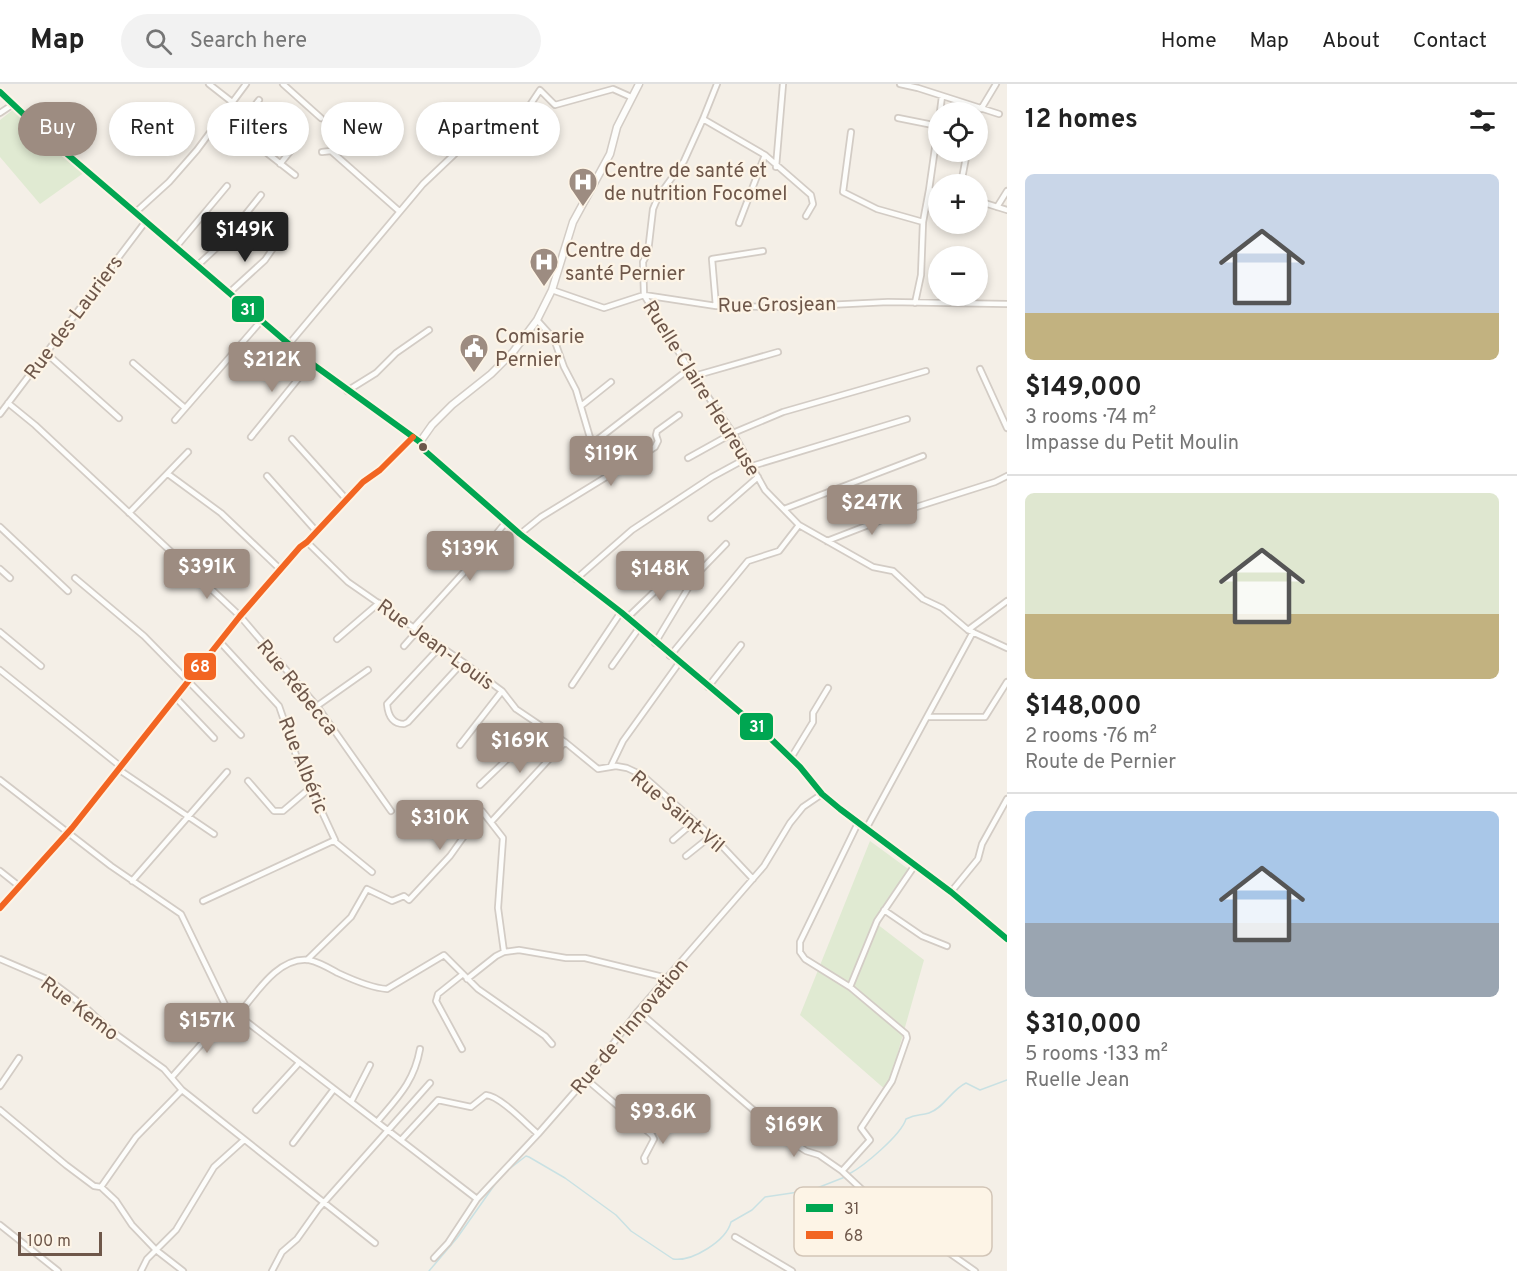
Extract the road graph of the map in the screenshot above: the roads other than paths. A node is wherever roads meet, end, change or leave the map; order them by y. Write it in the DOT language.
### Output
graph roads {
  1 [pos="209,84"];
  2 [pos="246,84"];
  3 [pos="283,84"];
  4 [pos="543,84"];
  5 [pos="639,84"];
  6 [pos="717,84"];
  7 [pos="783,84"];
  8 [pos="900,84"];
  9 [pos="996,84"];
  10 [pos="540,90"];
  11 [pos="0,92"];
  12 [pos="942,96"];
  13 [pos="631,97"];
  14 [pos="232,102"];
  15 [pos="941,102"];
  16 [pos="960,102"];
  17 [pos="985,102"];
  18 [pos="12,105"];
  19 [pos="988,111"];
  20 [pos="0,113"];
  21 [pos="999,114"];
  22 [pos="321,118"];
  23 [pos="898,118"];
  24 [pos="703,119"];
  25 [pos="928,124"];
  26 [pos="851,132"];
  27 [pos="207,136"];
  28 [pos="765,155"];
  29 [pos="271,156"];
  30 [pos="286,156"];
  31 [pos="338,156"];
  32 [pos="280,164"];
  33 [pos="776,167"];
  34 [pos="295,175"];
  35 [pos="227,186"];
  36 [pos="1007,192"];
  37 [pos="261,195"];
  38 [pos="928,195"];
  39 [pos="988,204"];
  40 [pos="997,207"];
  41 [pos="1007,210"];
  42 [pos="137,211"];
  43 [pos="399,211"];
  44 [pos="806,216"];
  45 [pos="146,221"];
  46 [pos="923,222"];
  47 [pos="740,224"];
  48 [pos="276,244"];
  49 [pos="176,247"];
  50 [pos="763,251"];
  51 [pos="198,265"];
  52 [pos="552,290"];
  53 [pos="229,293"];
  54 [pos="644,295"];
  55 [pos="915,303"];
  56 [pos="1007,304"];
  57 [pos="716,306"];
  58 [pos="537,320"];
  59 [pos="261,321"];
  60 [pos="429,330"];
  61 [pos="289,344"];
  62 [pos="778,352"];
  63 [pos="46,353"];
  64 [pos="133,363"];
  65 [pos="311,363"];
  66 [pos="689,369"];
  67 [pos="980,369"];
  68 [pos="926,371"];
  69 [pos="694,376"];
  70 [pos="611,382"];
  71 [pos="347,391"];
  72 [pos="8,403"];
  73 [pos="581,406"];
  74 [pos="185,408"];
  75 [pos="0,414"];
  76 [pos="679,416"];
  77 [pos="119,418"];
  78 [pos="907,419"];
  79 [pos="175,420"];
  80 [pos="1007,428"];
  81 [pos="733,433"];
  82 [pos="251,437"];
  83 [pos="413,437"];
  84 [pos="292,439"];
  85 [pos="420,442"];
  86 [pos="188,452"];
  87 [pos="923,456"];
  88 [pos="688,458"];
  89 [pos="747,458"];
  90 [pos="752,466"];
  91 [pos="168,474"];
  92 [pos="267,476"];
  93 [pos="1007,476"];
  94 [pos="758,477"];
  95 [pos="347,500"];
  96 [pos="784,509"];
  97 [pos="129,513"];
  98 [pos="711,518"];
  99 [pos="506,522"];
  100 [pos="799,525"];
  101 [pos="0,527"];
  102 [pos="317,532"];
  103 [pos="520,534"];
  104 [pos="826,541"];
  105 [pos="307,542"];
  106 [pos="726,544"];
  107 [pos="0,569"];
  108 [pos="678,569"];
  109 [pos="281,570"];
  110 [pos="10,578"];
  111 [pos="75,579"];
  112 [pos="576,579"];
  113 [pos="68,591"];
  114 [pos="1007,601"];
  115 [pos="379,603"];
  116 [pos="621,612"];
  117 [pos="240,616"];
  118 [pos="627,618"];
  119 [pos="417,628"];
  120 [pos="639,628"];
  121 [pos="970,631"];
  122 [pos="0,632"];
  123 [pos="337,639"];
  124 [pos="221,643"];
  125 [pos="655,643"];
  126 [pos="741,645"];
  127 [pos="404,646"];
  128 [pos="441,646"];
  129 [pos="1007,648"];
  130 [pos="670,656"];
  131 [pos="464,662"];
  132 [pos="679,663"];
  133 [pos="41,666"];
  134 [pos="612,666"];
  135 [pos="0,670"];
  136 [pos="368,670"];
  137 [pos="188,681"];
  138 [pos="1007,682"];
  139 [pos="572,685"];
  140 [pos="708,687"];
  141 [pos="828,688"];
  142 [pos="502,691"];
  143 [pos="176,698"];
  144 [pos="317,706"];
  145 [pos="927,717"];
  146 [pos="541,727"];
  147 [pos="241,735"];
  148 [pos="214,738"];
  149 [pos="565,742"];
  150 [pos="460,745"];
  151 [pos="791,758"];
  152 [pos="595,766"];
  153 [pos="612,766"];
  154 [pos="119,768"];
  155 [pos="227,772"];
  156 [pos="0,780"];
  157 [pos="248,781"];
  158 [pos="480,784"];
  159 [pos="310,788"];
  160 [pos="822,794"];
  161 [pos="1007,799"];
  162 [pos="391,811"];
  163 [pos="188,816"];
  164 [pos="491,822"];
  165 [pos="694,822"];
  166 [pos="858,823"];
  167 [pos="866,829"];
  168 [pos="67,833"];
  169 [pos="214,834"];
  170 [pos="711,836"];
  171 [pos="334,839"];
  172 [pos="673,840"];
  173 [pos="686,856"];
  174 [pos="915,865"];
  175 [pos="0,871"];
  176 [pos="372,872"];
  177 [pos="753,879"];
  178 [pos="132,881"];
  179 [pos="19,886"];
  180 [pos="951,892"];
  181 [pos="203,901"];
  182 [pos="0,908"];
  183 [pos="884,910"];
  184 [pos="1007,939"];
  185 [pos="947,946"];
  186 [pos="504,952"];
  187 [pos="0,959"];
  188 [pos="307,960"];
  189 [pos="463,974"];
  190 [pos="667,978"];
  191 [pos="467,979"];
  192 [pos="849,987"];
  193 [pos="638,1011"];
  194 [pos="229,1013"];
  195 [pos="238,1015"];
  196 [pos="552,1044"];
  197 [pos="420,1049"];
  198 [pos="462,1049"];
  199 [pos="19,1058"];
  200 [pos="300,1063"];
  201 [pos="370,1065"];
  202 [pos="172,1077"];
  203 [pos="586,1079"];
  204 [pos="430,1083"];
  205 [pos="0,1086"];
  206 [pos="334,1089"];
  207 [pos="182,1090"];
  208 [pos="351,1102"];
  209 [pos="0,1110"];
  210 [pos="256,1110"];
  211 [pos="377,1122"];
  212 [pos="389,1131"];
  213 [pos="538,1134"];
  214 [pos="244,1140"];
  215 [pos="401,1140"];
  216 [pos="292,1143"];
  217 [pos="645,1161"];
  218 [pos="842,1171"];
  219 [pos="101,1187"];
  220 [pos="859,1187"];
  221 [pos="477,1199"];
  222 [pos="324,1202"];
  223 [pos="0,1225"];
  224 [pos="735,1237"];
  225 [pos="375,1243"];
  226 [pos="156,1250"];
  227 [pos="954,1256"];
  228 [pos="434,1258"];
  229 [pos="58,1271"];
  230 [pos="141,1271"];
  231 [pos="183,1271"];
  232 [pos="272,1271"];
  233 [pos="792,1271"];
  234 [pos="975,1271"];
  1 -- 14 [label="street"];
  2 -- 14 [label="street"];
  3 -- 22 [label="street"];
  4 -- 10 [label="street"];
  5 -- 13 [label="street"];
  6 -- 24 [label="street, Ruelle Claire Heureuse"];
  7 -- 33 [label="street"];
  8 -- 12 [label="street"];
  9 -- 17 [label="street"];
  10 -- 13 [label="street"];
  10 -- 43 [label="street"];
  11 -- 18 [label="street"];
  12 -- 15 [label="street"];
  12 -- 16 [label="street"];
  13 -- 52 [label="street"];
  18 -- 20 [label="street"];
  18 -- 42 [label="street"];
  19 -- 21 [label="street"];
  23 -- 25 [label="street"];
  24 -- 28 [label="street"];
  24 -- 54 [label="street, Ruelle Claire Heureuse"];
  26 -- 46 [label="street"];
  27 -- 42 [label="street"];
  28 -- 33 [label="street"];
  28 -- 47 [label="street"];
  29 -- 32 [label="street"];
  30 -- 32 [label="street"];
  31 -- 43 [label="street"];
  32 -- 34 [label="street"];
  33 -- 44 [label="street"];
  35 -- 49 [label="street"];
  36 -- 40 [label="street"];
  37 -- 51 [label="street"];
  38 -- 46 [label="street"];
  39 -- 40 [label="street"];
  40 -- 41 [label="street"];
  42 -- 45 [label="street"];
  43 -- 61 [label="street"];
  45 -- 49 [label="street"];
  45 -- 63 [label="street, Rue des Lauriers"];
  46 -- 55 [label="street"];
  48 -- 53 [label="street"];
  49 -- 51 [label="street"];
  50 -- 57 [label="street"];
  51 -- 53 [label="street"];
  52 -- 54 [label="street, Rue Grosjean"];
  52 -- 58 [label="street"];
  53 -- 59 [label="street"];
  54 -- 57 [label="street, Rue Grosjean"];
  54 -- 66 [label="street, Ruelle Claire Heureuse"];
  55 -- 56 [label="street, Rue Grosjean"];
  55 -- 57 [label="street, Rue Grosjean"];
  58 -- 73 [label="street"];
  58 -- 85 [label="street"];
  59 -- 61 [label="street"];
  59 -- 74 [label="street"];
  60 -- 71 [label="street"];
  61 -- 65 [label="street"];
  62 -- 69 [label="street"];
  63 -- 72 [label="street, Rue des Lauriers"];
  63 -- 77 [label="street"];
  64 -- 74 [label="street"];
  65 -- 71 [label="street"];
  65 -- 82 [label="street"];
  66 -- 69 [label="street, Ruelle Claire Heureuse"];
  66 -- 73 [label="street"];
  67 -- 80 [label="street"];
  68 -- 81 [label="street"];
  69 -- 81 [label="street, Ruelle Claire Heureuse"];
  70 -- 73 [label="street"];
  71 -- 83 [label="street"];
  72 -- 75 [label="street, Rue des Lauriers"];
  72 -- 97 [label="street, Rue Rébecca"];
  74 -- 79 [label="street"];
  76 -- 103 [label="street"];
  78 -- 90 [label="street"];
  81 -- 88 [label="street"];
  81 -- 89 [label="street, Ruelle Claire Heureuse"];
  83 -- 85 [label="street"];
  83 -- 95 [label="street"];
  84 -- 95 [label="street"];
  85 -- 99 [label="street"];
  86 -- 91 [label="street"];
  87 -- 96 [label="street"];
  89 -- 90 [label="street, Ruelle Claire Heureuse"];
  89 -- 112 [label="street"];
  90 -- 94 [label="street, Ruelle Claire Heureuse"];
  91 -- 97 [label="street"];
  91 -- 109 [label="street"];
  92 -- 102 [label="street"];
  93 -- 104 [label="street"];
  94 -- 96 [label="street, Ruelle Claire Heureuse"];
  94 -- 98 [label="street"];
  95 -- 102 [label="street"];
  96 -- 100 [label="street, Ruelle Claire Heureuse"];
  97 -- 117 [label="street, Rue Rébecca"];
  99 -- 103 [label="street"];
  99 -- 119 [label="street"];
  100 -- 104 [label="street, Ruelle Claire Heureuse"];
  100 -- 130 [label="street"];
  101 -- 113 [label="street"];
  102 -- 105 [label="street"];
  103 -- 112 [label="street"];
  104 -- 121 [label="street, Ruelle Claire Heureuse"];
  105 -- 109 [label="street"];
  105 -- 115 [label="street, Rue Jean-Louis"];
  106 -- 125 [label="street"];
  107 -- 110 [label="street"];
  108 -- 118 [label="street"];
  109 -- 117 [label="street"];
  111 -- 137 [label="street"];
  112 -- 116 [label="street"];
  114 -- 121 [label="street"];
  115 -- 119 [label="street, Rue Jean-Louis"];
  115 -- 123 [label="street"];
  116 -- 118 [label="street"];
  116 -- 139 [label="street"];
  117 -- 124 [label="street"];
  117 -- 144 [label="street, Rue Rébecca"];
  118 -- 120 [label="street"];
  119 -- 127 [label="street"];
  119 -- 128 [label="street, Rue Jean-Louis"];
  120 -- 125 [label="street"];
  120 -- 134 [label="street"];
  121 -- 129 [label="street, Ruelle Claire Heureuse"];
  121 -- 145 [label="street"];
  122 -- 133 [label="street"];
  124 -- 137 [label="street"];
  124 -- 159 [label="street, Rue Albéric"];
  125 -- 130 [label="street"];
  126 -- 140 [label="street"];
  128 -- 131 [label="street, Rue Jean-Louis"];
  128 -- 131 [label="street"];
  130 -- 132 [label="street"];
  131 -- 142 [label="street, Rue Jean-Louis"];
  132 -- 140 [label="street"];
  132 -- 153 [label="street"];
  135 -- 154 [label="street"];
  136 -- 144 [label="street"];
  137 -- 143 [label="street"];
  137 -- 147 [label="street"];
  138 -- 145 [label="street"];
  140 -- 151 [label="street"];
  141 -- 151 [label="street"];
  142 -- 146 [label="street, Rue Jean-Louis"];
  142 -- 150 [label="street"];
  143 -- 148 [label="street"];
  143 -- 154 [label="street"];
  144 -- 162 [label="street, Rue Rébecca"];
  145 -- 167 [label="street"];
  146 -- 149 [label="street, Rue Jean-Louis"];
  146 -- 158 [label="street"];
  149 -- 152 [label="street, Rue Jean-Louis"];
  149 -- 164 [label="street"];
  151 -- 160 [label="street"];
  152 -- 153 [label="street, Rue Saint-Vil"];
  153 -- 165 [label="street, Rue Saint-Vil"];
  154 -- 163 [label="street"];
  154 -- 168 [label="street"];
  155 -- 163 [label="street"];
  156 -- 168 [label="street"];
  157 -- 159 [label="street"];
  159 -- 171 [label="street, Rue Albéric"];
  160 -- 166 [label="street"];
  160 -- 177 [label="street, Rue de l'Innovation"];
  161 -- 180 [label="street"];
  163 -- 169 [label="street"];
  163 -- 178 [label="street"];
  164 -- 186 [label="street"];
  164 -- 188 [label="street"];
  165 -- 170 [label="street, Rue Saint-Vil"];
  165 -- 172 [label="street"];
  166 -- 167 [label="street"];
  166 -- 192 [label="street"];
  167 -- 174 [label="street"];
  168 -- 178 [label="street"];
  168 -- 179 [label="street"];
  170 -- 173 [label="street"];
  170 -- 177 [label="street, Rue Saint-Vil"];
  171 -- 176 [label="street"];
  171 -- 181 [label="street"];
  174 -- 180 [label="street"];
  174 -- 183 [label="street"];
  175 -- 179 [label="street"];
  177 -- 190 [label="street, Rue de l'Innovation"];
  178 -- 194 [label="street"];
  179 -- 182 [label="street"];
  180 -- 184 [label="street"];
  183 -- 185 [label="street"];
  183 -- 192 [label="street"];
  186 -- 190 [label="street"];
  186 -- 191 [label="street"];
  187 -- 202 [label="street, Rue Kemo"];
  188 -- 189 [label="street"];
  188 -- 195 [label="street"];
  189 -- 191 [label="street"];
  189 -- 198 [label="street"];
  190 -- 193 [label="street, Rue de l'Innovation"];
  191 -- 196 [label="street"];
  192 -- 218 [label="street"];
  193 -- 203 [label="street, Rue de l'Innovation"];
  193 -- 218 [label="street"];
  194 -- 195 [label="street"];
  194 -- 202 [label="street"];
  195 -- 200 [label="street"];
  197 -- 211 [label="street"];
  199 -- 205 [label="street"];
  200 -- 206 [label="street"];
  200 -- 210 [label="street"];
  201 -- 208 [label="street"];
  202 -- 207 [label="street, Rue Kemo"];
  203 -- 213 [label="street, Rue de l'Innovation"];
  203 -- 217 [label="street"];
  204 -- 212 [label="street"];
  206 -- 208 [label="street"];
  206 -- 216 [label="street"];
  207 -- 214 [label="street, Rue Kemo"];
  207 -- 219 [label="street"];
  208 -- 211 [label="street"];
  209 -- 219 [label="street"];
  211 -- 212 [label="street"];
  212 -- 215 [label="street"];
  212 -- 222 [label="street"];
  213 -- 215 [label="street"];
  213 -- 221 [label="street, Rue de l'Innovation"];
  214 -- 222 [label="street, Rue Kemo"];
  214 -- 226 [label="street"];
  215 -- 221 [label="street"];
  218 -- 220 [label="street"];
  219 -- 226 [label="street"];
  221 -- 228 [label="street, Rue de l'Innovation"];
  222 -- 225 [label="street, Rue Kemo"];
  222 -- 232 [label="street"];
  223 -- 229 [label="street"];
  224 -- 233 [label="street"];
  226 -- 230 [label="street"];
  226 -- 231 [label="street"];
  227 -- 234 [label="street"];
}
